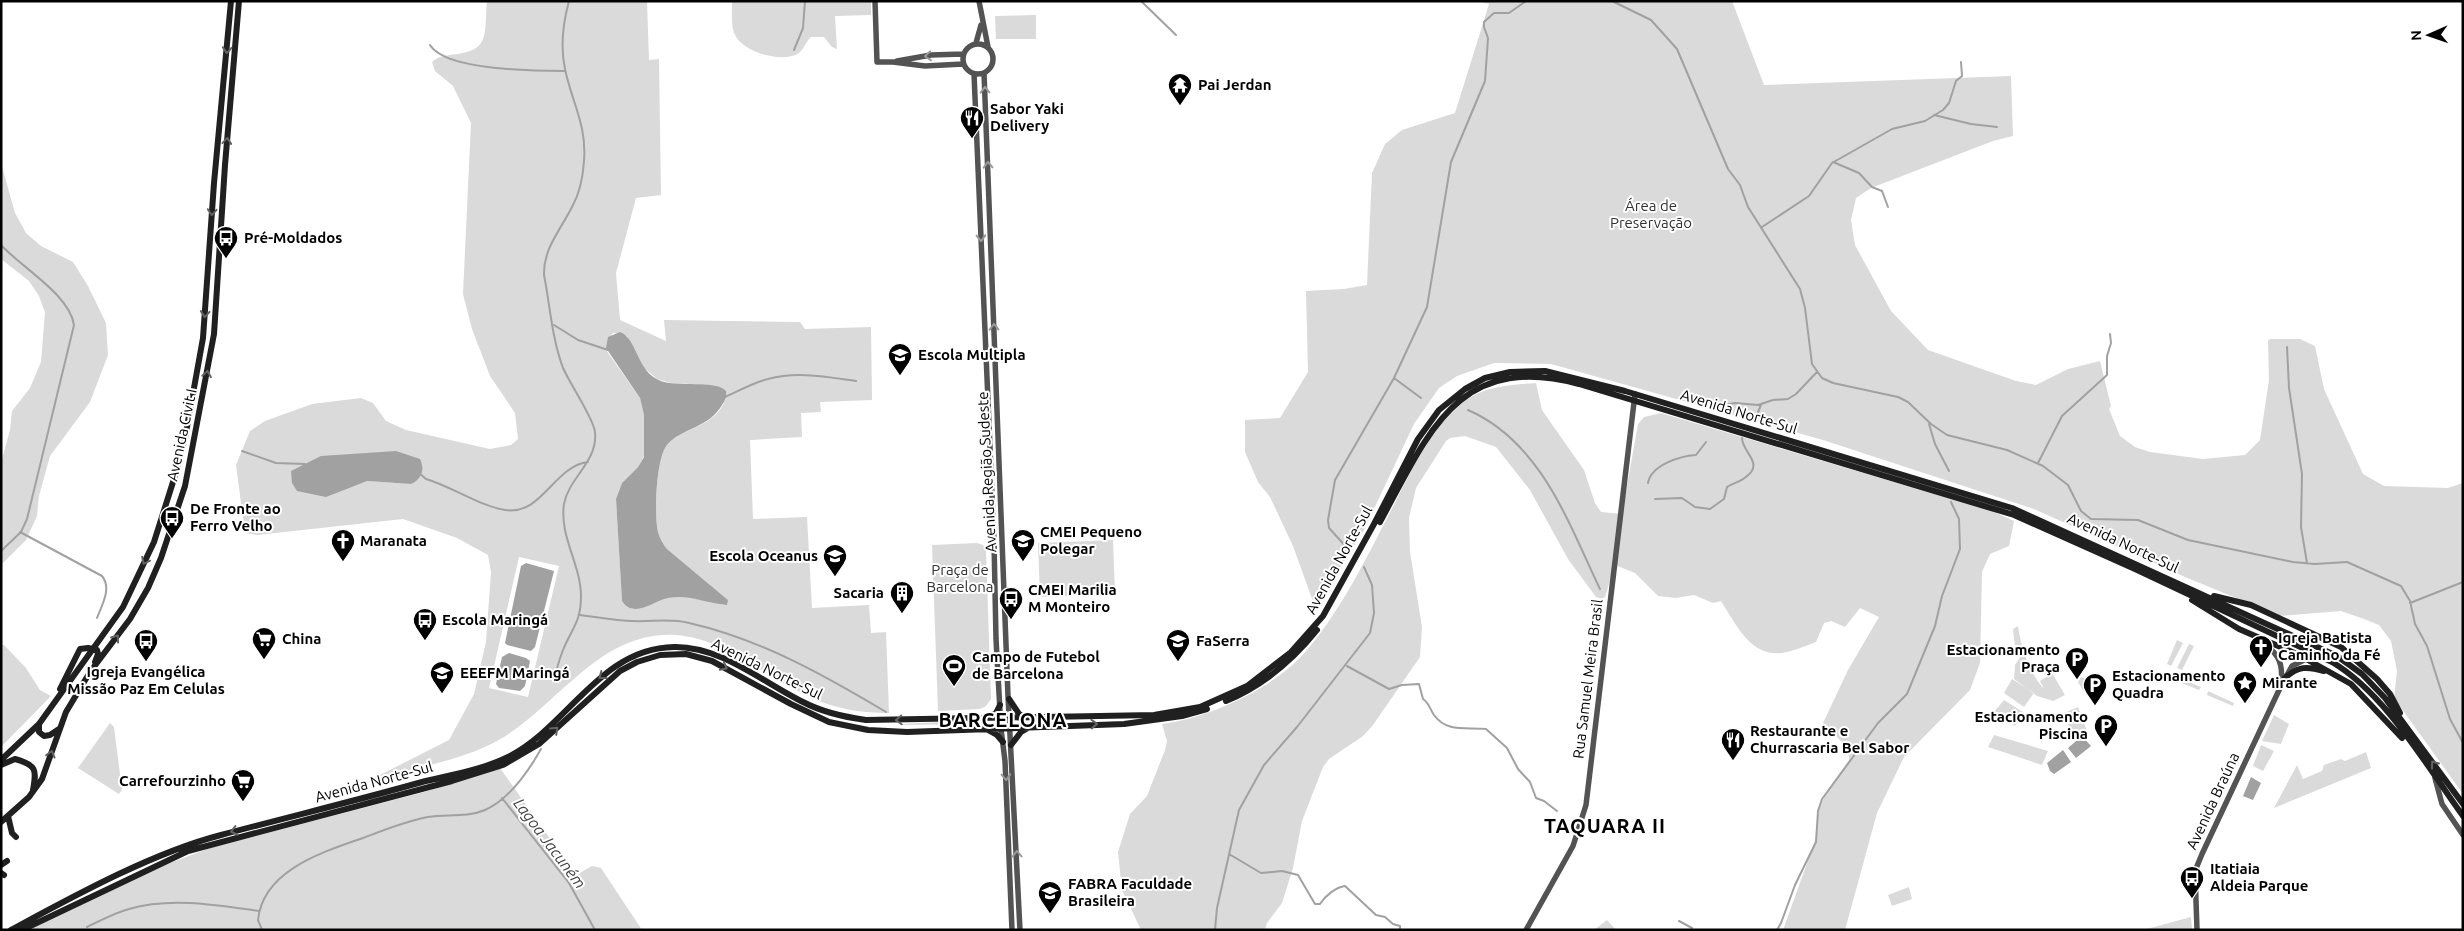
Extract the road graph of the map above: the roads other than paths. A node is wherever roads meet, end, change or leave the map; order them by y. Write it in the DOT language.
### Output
graph roads {
  1 [pos="231,1"];
  2 [pos="239,1"];
  3 [pos="875,1"];
  4 [pos="979,1"];
  5 [pos="982,23"];
  6 [pos="976,44"];
  7 [pos="988,47"];
  8 [pos="963,54"];
  9 [pos="893,62"];
  10 [pos="963,64"];
  11 [pos="984,73"];
  12 [pos="974,74"];
  13 [pos="986,364"];
  14 [pos="995,372"];
  15 [pos="1634,397"];
  16 [pos="1642,403"];
  17 [pos="1632,417"];
  18 [pos="2172,587"];
  19 [pos="2196,591"];
  20 [pos="2242,611"];
  21 [pos="2264,611"];
  22 [pos="2239,618"];
  23 [pos="2245,632"];
  24 [pos="2254,637"];
  25 [pos="996,638"];
  26 [pos="1008,638"];
  27 [pos="2341,647"];
  28 [pos="93,649"];
  29 [pos="997,656"];
  30 [pos="1008,656"];
  31 [pos="2340,658"];
  32 [pos="2306,659"];
  33 [pos="2336,665"];
  34 [pos="90,672"];
  35 [pos="2285,678"];
  36 [pos="2343,679"];
  37 [pos="2280,688"];
  38 [pos="1008,699"];
  39 [pos="1000,705"];
  40 [pos="51,706"];
  41 [pos="985,717"];
  42 [pos="1000,717"];
  43 [pos="1009,717"];
  44 [pos="1026,717"];
  45 [pos="39,724"];
  46 [pos="2405,724"];
  47 [pos="1030,727"];
  48 [pos="1010,728"];
  49 [pos="59,729"];
  50 [pos="984,729"];
  51 [pos="1001,729"];
  52 [pos="1003,742"];
  53 [pos="1012,745"];
  54 [pos="2412,747"];
  55 [pos="1,760"];
  56 [pos="1,765"];
  57 [pos="2435,778"];
  58 [pos="32,794"];
  59 [pos="2463,804"];
  60 [pos="8,816"];
  61 [pos="2463,816"];
  62 [pos="1,822"];
  63 [pos="2463,834"];
  64 [pos="16,837"];
  65 [pos="11,930"];
  66 [pos="22,930"];
  67 [pos="1012,930"];
  68 [pos="1020,930"];
  69 [pos="1526,930"];
  70 [pos="2197,930"];
  1 -- 28 [label="main road, Avenida Civit I, one-way"];
  34 -- 2 [label="main road, Avenida Civit I, one-way"];
  3 -- 9 [label="street"];
  4 -- 5 [label="street"];
  5 -- 6 [label="street"];
  5 -- 7 [label="street"];
  6 -- 7 [label="street"];
  6 -- 8 [label="street"];
  7 -- 11 [label="street"];
  8 -- 9 [label="street, one-way"];
  8 -- 10 [label="street"];
  9 -- 10 [label="street"];
  10 -- 12 [label="street"];
  11 -- 12 [label="street"];
  14 -- 11 [label="street, Avenida Região Sudeste, one-way"];
  12 -- 13 [label="street, Avenida Região Sudeste, one-way"];
  13 -- 14 [label="street"];
  13 -- 25 [label="street, Avenida Região Sudeste"];
  14 -- 26 [label="street, Avenida Região Sudeste"];
  15 -- 16 [label="main road, Avenida Norte-Sul"];
  15 -- 17 [label="street, Rua Samuel Meira Brasil"];
  15 -- 19 [label="main road, Avenida Norte-Sul"];
  15 -- 44 [label="main road, Avenida Norte-Sul"];
  47 -- 15 [label="main road, Avenida Norte-Sul, one-way"];
  16 -- 17 [label="street, Rua Samuel Meira Brasil"];
  16 -- 18 [label="main road, Avenida Norte-Sul"];
  17 -- 69 [label="street, Rua Samuel Meira Brasil"];
  18 -- 22 [label="main road, Avenida Norte-Sul"];
  18 -- 23 [label="main road"];
  19 -- 20 [label="main road, Avenida Norte-Sul"];
  19 -- 21 [label="main road"];
  20 -- 21 [label="main road"];
  20 -- 22 [label="main road"];
  20 -- 31 [label="main road, Avenida Norte-Sul"];
  21 -- 27 [label="main road"];
  22 -- 23 [label="main road"];
  22 -- 33 [label="main road, Avenida Norte-Sul"];
  23 -- 24 [label="main road"];
  24 -- 32 [label="main road"];
  24 -- 37 [label="street, Avenida Braúna"];
  25 -- 26 [label="street"];
  25 -- 29 [label="street, Avenida Região Sudeste"];
  26 -- 30 [label="street, Avenida Região Sudeste"];
  27 -- 31 [label="main road"];
  27 -- 46 [label="main road"];
  28 -- 34 [label="main road"];
  28 -- 40 [label="main road, Avenida Civit I"];
  28 -- 40 [label="main road"];
  29 -- 30 [label="street"];
  29 -- 39 [label="street, Avenida Região Sudeste"];
  30 -- 38 [label="street, Avenida Região Sudeste"];
  31 -- 33 [label="main road"];
  31 -- 46 [label="main road, Avenida Norte-Sul"];
  32 -- 33 [label="main road"];
  32 -- 35 [label="street, Avenida Braúna"];
  32 -- 36 [label="main road"];
  33 -- 54 [label="main road, Avenida Norte-Sul"];
  34 -- 49 [label="main road, Avenida Civit I"];
  35 -- 36 [label="main road"];
  35 -- 37 [label="street, Avenida Braúna"];
  36 -- 54 [label="main road"];
  37 -- 70 [label="street, Avenida Braúna"];
  38 -- 43 [label="street, Avenida Região Sudeste"];
  38 -- 44 [label="main road"];
  39 -- 41 [label="main road"];
  39 -- 42 [label="street, Avenida Região Sudeste"];
  40 -- 45 [label="main road, Avenida Civit I"];
  41 -- 42 [label="main road, Avenida Norte-Sul"];
  41 -- 65 [label="main road, Avenida Norte-Sul, one-way"];
  42 -- 43 [label="main road, Avenida Norte-Sul"];
  42 -- 51 [label="street, Avenida Região Sudeste"];
  43 -- 44 [label="main road, Avenida Norte-Sul"];
  43 -- 48 [label="street, Avenida Região Sudeste"];
  45 -- 49 [label="main road"];
  45 -- 55 [label="main road, Avenida Civit I"];
  59 -- 46 [label="main road, Avenida Norte-Sul, one-way"];
  47 -- 48 [label="main road, Avenida Norte-Sul"];
  47 -- 53 [label="main road"];
  48 -- 51 [label="main road, Avenida Norte-Sul"];
  48 -- 53 [label="street, Avenida Região Sudeste"];
  58 -- 49 [label="main road, Avenida Civit I, one-way"];
  50 -- 51 [label="main road, Avenida Norte-Sul"];
  50 -- 52 [label="main road"];
  66 -- 50 [label="main road, Avenida Norte-Sul, one-way"];
  51 -- 52 [label="street, Avenida Região Sudeste"];
  52 -- 67 [label="street, Avenida Região Sudeste, one-way"];
  68 -- 53 [label="street, Avenida Região Sudeste, one-way"];
  54 -- 57 [label="main road, Avenida Norte-Sul"];
  56 -- 58 [label="main road"];
  57 -- 61 [label="main road, Avenida Norte-Sul"];
  57 -- 63 [label="street"];
  58 -- 60 [label="main road, Avenida Civit I"];
  60 -- 62 [label="main road, Avenida Civit I"];
  60 -- 64 [label="main road"];
}
